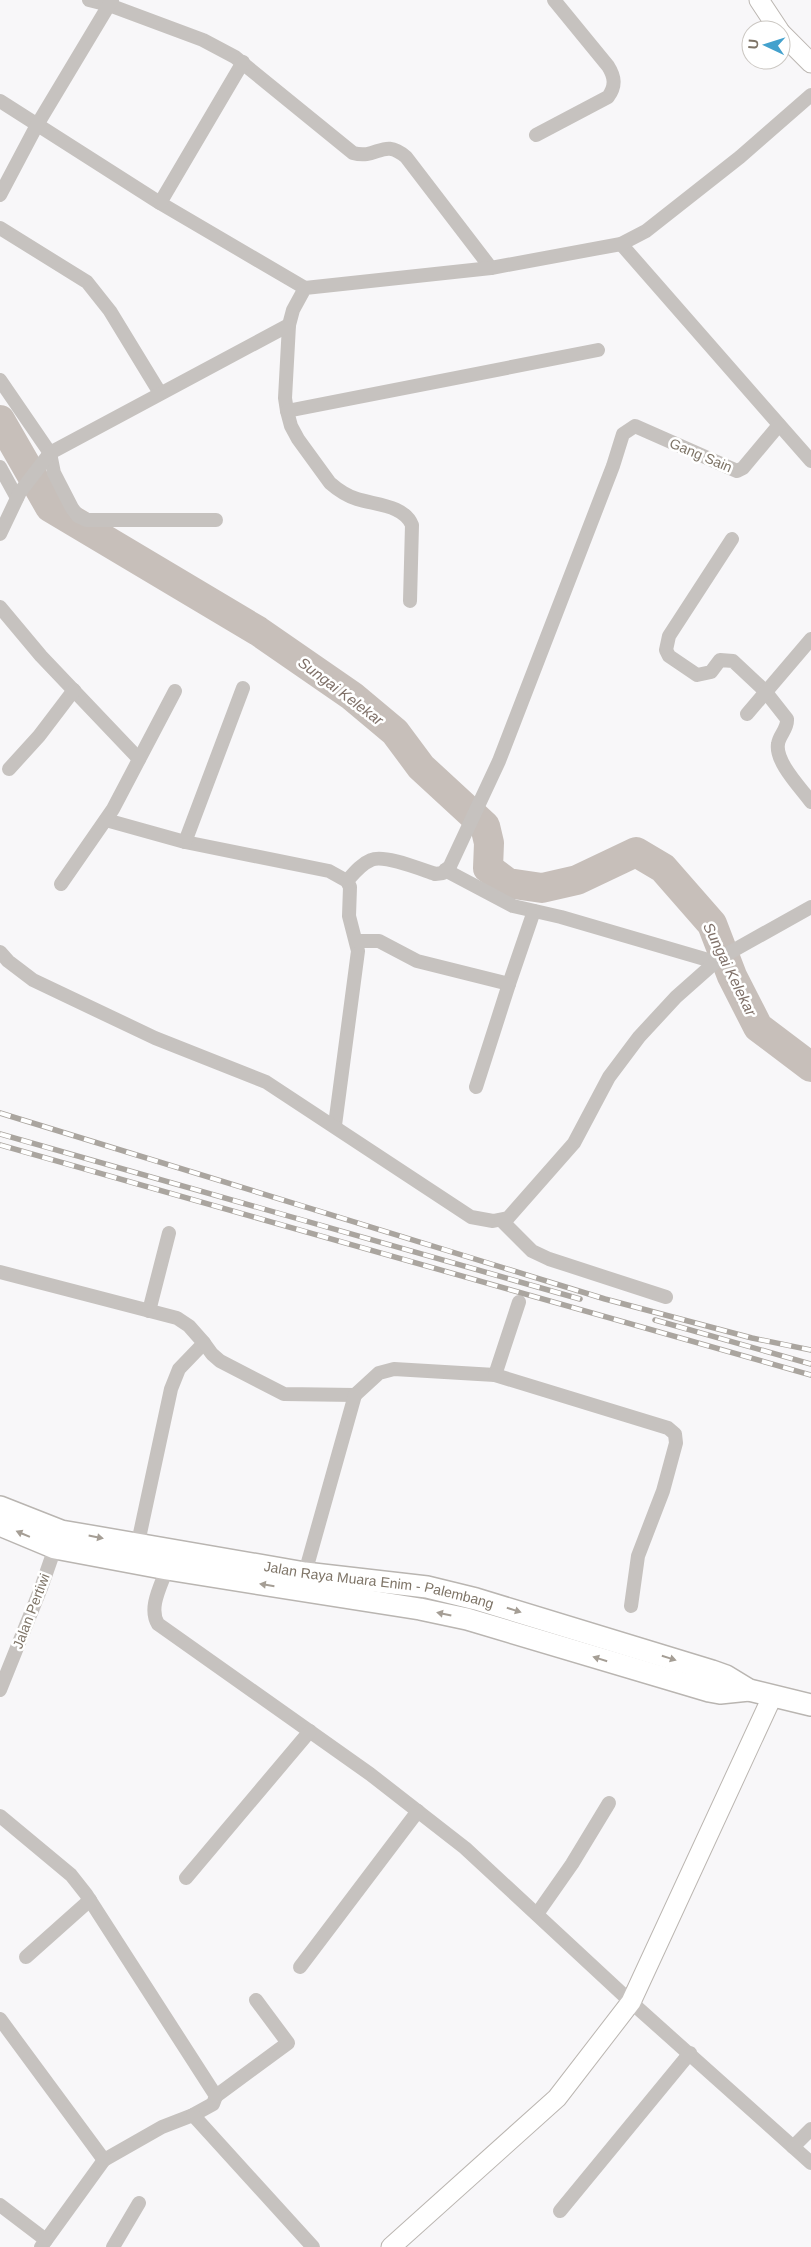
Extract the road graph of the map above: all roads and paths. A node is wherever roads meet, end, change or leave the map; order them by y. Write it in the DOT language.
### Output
graph roads {
  1 [pos="89,0"];
  2 [pos="554,0"];
  3 [pos="759,0"];
  4 [pos="110,2"];
  5 [pos="772,20"];
  6 [pos="791,43"];
  7 [pos="243,62"];
  8 [pos="811,64"];
  9 [pos="811,95"];
  10 [pos="0,101"];
  11 [pos="36,125"];
  12 [pos="536,135"];
  13 [pos="0,194"];
  14 [pos="160,203"];
  15 [pos="0,228"];
  16 [pos="622,244"];
  17 [pos="491,268"];
  18 [pos="305,288"];
  19 [pos="289,325"];
  20 [pos="598,350"];
  21 [pos="0,380"];
  22 [pos="160,393"];
  23 [pos="287,410"];
  24 [pos="779,425"];
  25 [pos="48,456"];
  26 [pos="811,462"];
  27 [pos="0,467"];
  28 [pos="18,495"];
  29 [pos="216,520"];
  30 [pos="0,534"];
  31 [pos="732,539"];
  32 [pos="410,601"];
  33 [pos="0,607"];
  34 [pos="811,639"];
  35 [pos="243,688"];
  36 [pos="74,690"];
  37 [pos="175,691"];
  38 [pos="765,691"];
  39 [pos="747,714"];
  40 [pos="139,759"];
  41 [pos="9,769"];
  42 [pos="811,802"];
  43 [pos="106,820"];
  44 [pos="185,842"];
  45 [pos="446,870"];
  46 [pos="348,881"];
  47 [pos="61,884"];
  48 [pos="811,908"];
  49 [pos="534,911"];
  50 [pos="356,941"];
  51 [pos="0,952"];
  52 [pos="717,960"];
  53 [pos="509,984"];
  54 [pos="476,1087"];
  55 [pos="335,1125"];
  56 [pos="501,1220"];
  57 [pos="169,1233"];
  58 [pos="0,1272"];
  59 [pos="666,1297"];
  60 [pos="519,1302"];
  61 [pos="149,1311"];
  62 [pos="204,1343"];
  63 [pos="495,1375"];
  64 [pos="355,1395"];
  65 [pos="0,1507"];
  66 [pos="0,1525"];
  67 [pos="58,1539"];
  68 [pos="135,1554"];
  69 [pos="170,1560"];
  70 [pos="305,1583"];
  71 [pos="631,1606"];
  72 [pos="0,1690"];
  73 [pos="772,1696"];
  74 [pos="811,1704"];
  75 [pos="310,1731"];
  76 [pos="609,1803"];
  77 [pos="418,1811"];
  78 [pos="0,1816"];
  79 [pos="186,1878"];
  80 [pos="90,1900"];
  81 [pos="537,1914"];
  82 [pos="26,1957"];
  83 [pos="300,1967"];
  84 [pos="256,2000"];
  85 [pos="631,2002"];
  86 [pos="0,2019"];
  87 [pos="690,2053"];
  88 [pos="216,2096"];
  89 [pos="192,2115"];
  90 [pos="811,2129"];
  91 [pos="793,2146"];
  92 [pos="104,2160"];
  93 [pos="811,2163"];
  94 [pos="140,2203"];
  95 [pos="0,2204"];
  96 [pos="560,2211"];
  97 [pos="44,2243"];
  98 [pos="113,2247"];
  99 [pos="313,2247"];
  100 [pos="391,2247"];
  1 -- 4 [label="street"];
  2 -- 12 [label="street"];
  3 -- 5 [label="street"];
  4 -- 7 [label="street"];
  4 -- 11 [label="street"];
  6 -- 8 [label="street"];
  7 -- 14 [label="street"];
  7 -- 17 [label="street"];
  9 -- 16 [label="street"];
  10 -- 11 [label="street"];
  11 -- 13 [label="street"];
  11 -- 14 [label="street"];
  14 -- 18 [label="street"];
  15 -- 22 [label="street"];
  16 -- 17 [label="street"];
  16 -- 24 [label="street"];
  17 -- 18 [label="street"];
  18 -- 19 [label="street"];
  19 -- 22 [label="street"];
  19 -- 23 [label="street"];
  20 -- 23 [label="street"];
  21 -- 25 [label="street"];
  22 -- 25 [label="street"];
  23 -- 32 [label="street"];
  24 -- 26 [label="street"];
  24 -- 45 [label="street, Gang Sain"];
  25 -- 28 [label="street"];
  25 -- 29 [label="street"];
  27 -- 28 [label="street"];
  28 -- 30 [label="street"];
  31 -- 38 [label="street"];
  33 -- 36 [label="street"];
  34 -- 38 [label="street"];
  35 -- 44 [label="street"];
  36 -- 40 [label="street"];
  36 -- 41 [label="street"];
  37 -- 40 [label="street"];
  38 -- 39 [label="street"];
  38 -- 42 [label="street"];
  40 -- 43 [label="street"];
  43 -- 44 [label="street"];
  43 -- 47 [label="street"];
  44 -- 46 [label="street"];
  45 -- 46 [label="street"];
  45 -- 49 [label="street"];
  46 -- 50 [label="street"];
  48 -- 52 [label="street"];
  49 -- 52 [label="street"];
  49 -- 53 [label="street"];
  50 -- 53 [label="street"];
  50 -- 55 [label="street"];
  51 -- 55 [label="street"];
  52 -- 56 [label="street"];
  53 -- 54 [label="street"];
  55 -- 56 [label="street"];
  56 -- 59 [label="street"];
  57 -- 61 [label="street"];
  58 -- 61 [label="street"];
  60 -- 63 [label="street"];
  61 -- 62 [label="street"];
  62 -- 64 [label="street"];
  62 -- 68 [label="street"];
  63 -- 64 [label="street"];
  63 -- 71 [label="street"];
  64 -- 70 [label="street"];
  65 -- 67 [label="main road, Jalan Raya Muara Enim - Palembang"];
  67 -- 66 [label="main road, Jalan Raya Muara Enim - Palembang, one-way"];
  67 -- 68 [label="main road, Jalan Raya Muara Enim - Palembang"];
  67 -- 72 [label="street, Jalan Pertiwi"];
  68 -- 69 [label="main road, Jalan Raya Muara Enim - Palembang"];
  69 -- 70 [label="main road, Jalan Raya Muara Enim - Palembang"];
  69 -- 75 [label="street"];
  70 -- 73 [label="main road, Jalan Raya Muara Enim - Palembang"];
  73 -- 74 [label="main road, Jalan Raya Muara Enim - Palembang"];
  73 -- 85 [label="street"];
  75 -- 77 [label="street"];
  75 -- 79 [label="street"];
  76 -- 81 [label="street"];
  77 -- 81 [label="street"];
  77 -- 83 [label="street"];
  78 -- 80 [label="street"];
  80 -- 82 [label="street"];
  80 -- 88 [label="street"];
  81 -- 85 [label="street"];
  84 -- 88 [label="street"];
  85 -- 87 [label="street"];
  85 -- 100 [label="street"];
  86 -- 92 [label="street"];
  87 -- 91 [label="street"];
  87 -- 96 [label="street"];
  88 -- 89 [label="street"];
  89 -- 92 [label="street"];
  89 -- 99 [label="street"];
  90 -- 91 [label="street"];
  91 -- 93 [label="street"];
  92 -- 97 [label="street"];
  94 -- 98 [label="street"];
  95 -- 97 [label="street"];
}
